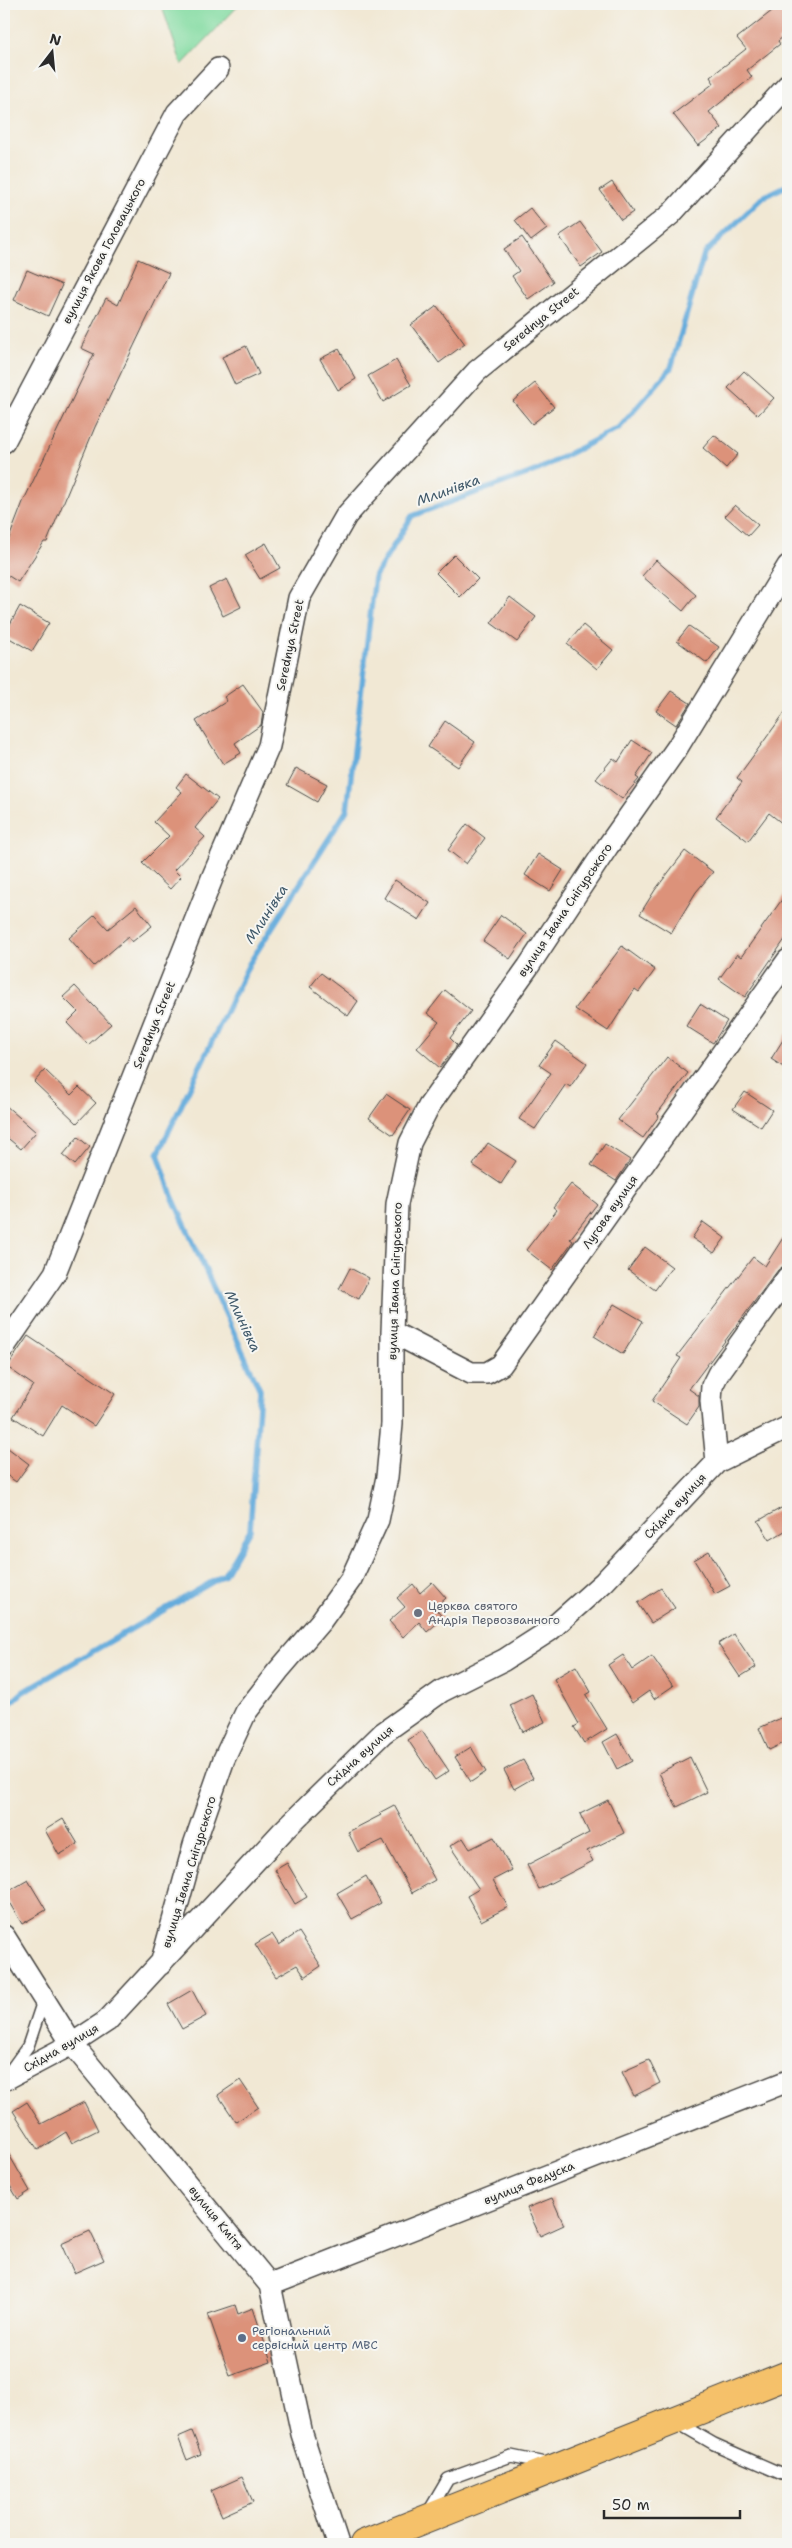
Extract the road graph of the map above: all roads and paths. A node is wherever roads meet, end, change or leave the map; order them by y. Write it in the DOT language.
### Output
graph roads {
  1 [pos="218,69"];
  2 [pos="788,85"];
  3 [pos="4,442"];
  4 [pos="788,566"];
  5 [pos="788,960"];
  6 [pos="788,1277"];
  7 [pos="392,1332"];
  8 [pos="4,1346"];
  9 [pos="788,1426"];
  10 [pos="717,1462"];
  11 [pos="4,1936"];
  12 [pos="162,1964"];
  13 [pos="44,1996"];
  14 [pos="72,2044"];
  15 [pos="4,2079"];
  16 [pos="788,2081"];
  17 [pos="270,2285"];
  18 [pos="788,2375"];
  19 [pos="674,2422"];
  20 [pos="788,2471"];
  21 [pos="338,2544"];
  22 [pos="364,2544"];
  1 -- 3 [label="street, вулиця Якова Головацького"];
  2 -- 8 [label="street, Serednya Street"];
  4 -- 7 [label="street, вулиця Івана Снігурського"];
  5 -- 7 [label="street, Лугова вулиця"];
  6 -- 10 [label="street"];
  7 -- 12 [label="street, вулиця Івана Снігурського"];
  9 -- 10 [label="street, Східна вулиця"];
  10 -- 12 [label="street, Східна вулиця"];
  11 -- 13 [label="street, вулиця Кмітя"];
  12 -- 14 [label="street, Східна вулиця"];
  13 -- 14 [label="street, вулиця Кмітя"];
  13 -- 15 [label="lane"];
  14 -- 15 [label="street, Східна вулиця"];
  14 -- 17 [label="street, вулиця Кмітя"];
  16 -- 17 [label="street, вулиця Федуска"];
  17 -- 21 [label="street, вулиця Кмітя"];
  18 -- 19 [label="main road"];
  19 -- 20 [label="lane"];
  19 -- 22 [label="main road"];
}
